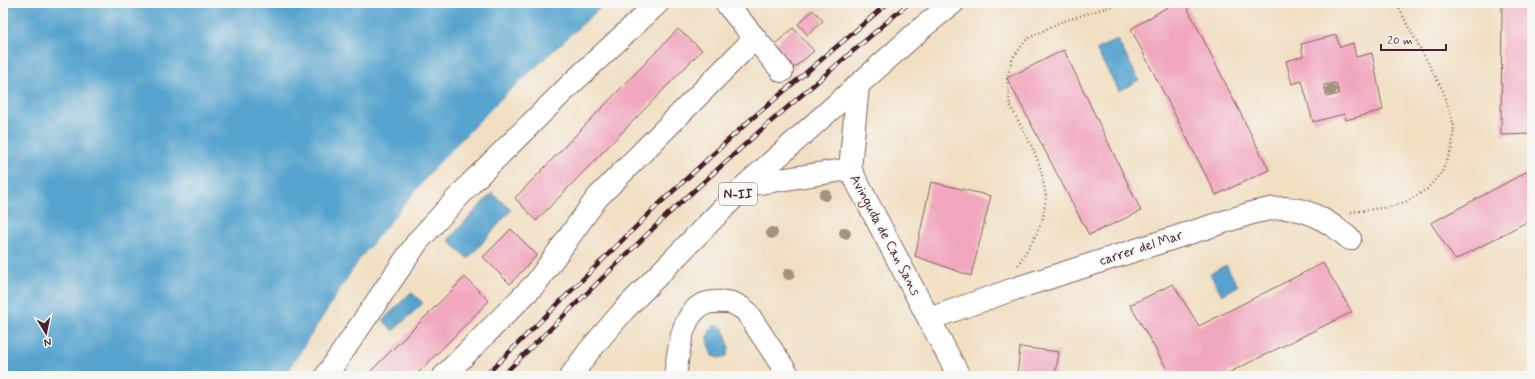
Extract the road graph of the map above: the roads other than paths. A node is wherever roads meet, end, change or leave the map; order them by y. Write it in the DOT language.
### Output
graph roads {
  1 [pos="658,3"];
  2 [pos="726,3"];
  3 [pos="953,3"];
  4 [pos="755,38"];
  5 [pos="782,71"];
  6 [pos="858,86"];
  7 [pos="850,169"];
  8 [pos="746,185"];
  9 [pos="1350,239"];
  10 [pos="929,319"];
  11 [pos="326,376"];
  12 [pos="444,376"];
  13 [pos="571,376"];
  14 [pos="674,376"];
  15 [pos="789,376"];
  16 [pos="959,376"];
  1 -- 11 [label="street"];
  2 -- 4 [label="street"];
  3 -- 6 [label="street, N-II"];
  4 -- 5 [label="street"];
  4 -- 12 [label="street"];
  6 -- 7 [label="street, Avinguda de Can Sans"];
  6 -- 8 [label="street, N-II"];
  7 -- 8 [label="street"];
  7 -- 10 [label="street, Avinguda de Can Sans"];
  8 -- 13 [label="street, N-II"];
  9 -- 10 [label="street, carrer del Mar"];
  10 -- 16 [label="street, Avinguda de Can Sans"];
  14 -- 15 [label="street"];
}
